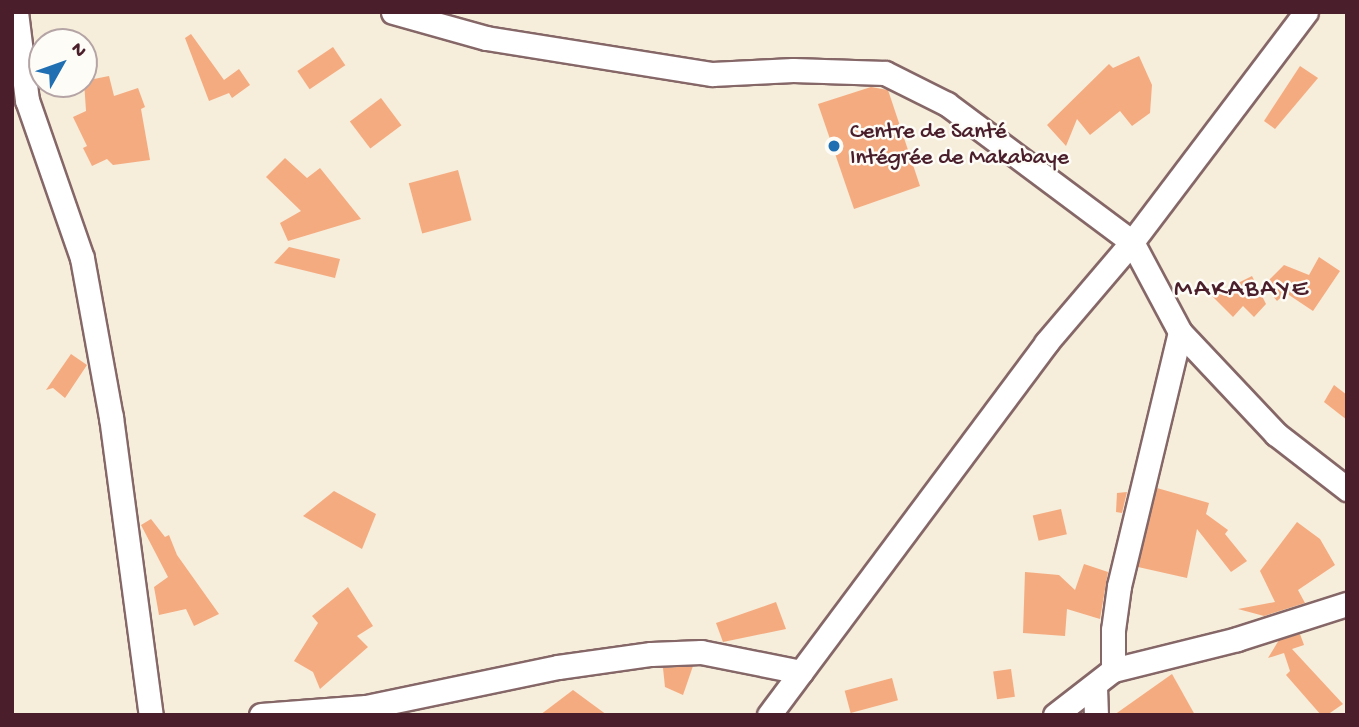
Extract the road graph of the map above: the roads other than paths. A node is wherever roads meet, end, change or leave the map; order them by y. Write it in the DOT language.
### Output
graph roads {
  1 [pos="16,12"];
  2 [pos="393,12"];
  3 [pos="1306,12"];
  4 [pos="19,108"];
  5 [pos="1132,242"];
  6 [pos="1180,332"];
  7 [pos="1347,489"];
  8 [pos="1347,604"];
  9 [pos="1113,670"];
  10 [pos="801,672"];
  11 [pos="1095,687"];
  12 [pos="151,715"];
  13 [pos="261,715"];
  14 [pos="769,715"];
  15 [pos="1055,715"];
  16 [pos="1096,715"];
  1 -- 4 [label="street"];
  2 -- 5 [label="street"];
  3 -- 5 [label="street"];
  4 -- 12 [label="street"];
  5 -- 6 [label="street"];
  5 -- 10 [label="street"];
  6 -- 7 [label="street"];
  6 -- 9 [label="street"];
  8 -- 9 [label="street"];
  9 -- 11 [label="street"];
  10 -- 13 [label="street"];
  10 -- 14 [label="street"];
  11 -- 15 [label="street"];
  11 -- 16 [label="street"];
}
